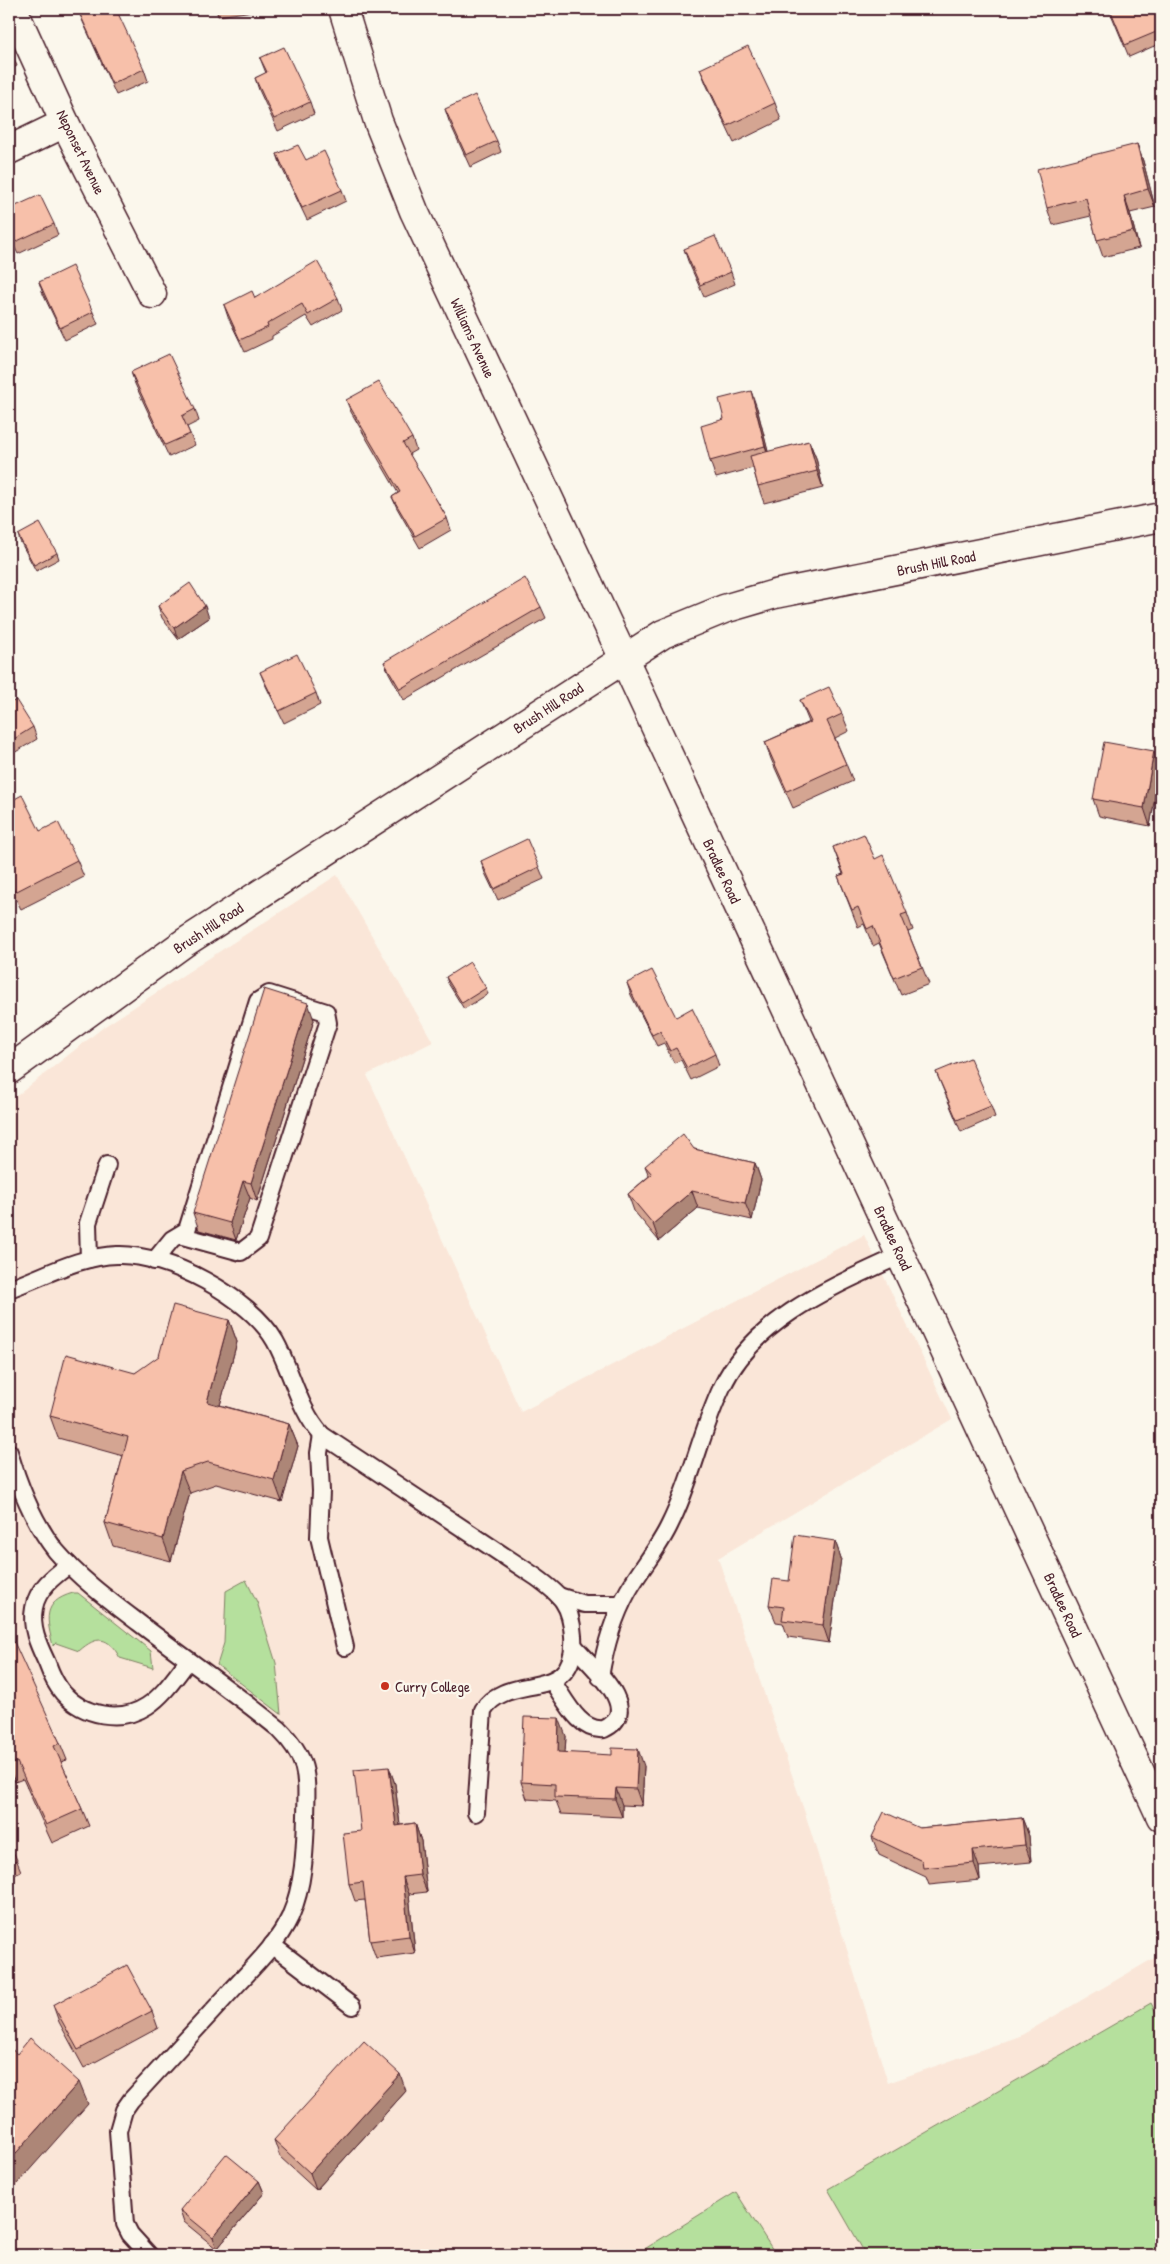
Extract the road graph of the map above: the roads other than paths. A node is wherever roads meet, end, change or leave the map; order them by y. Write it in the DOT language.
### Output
graph roads {
  1 [pos="13,9"];
  2 [pos="343,9"];
  3 [pos="65,123"];
  4 [pos="9,150"];
  5 [pos="152,294"];
  6 [pos="1161,517"];
  7 [pos="624,659"];
  8 [pos="9,1070"];
  9 [pos="107,1165"];
  10 [pos="179,1234"];
  11 [pos="901,1255"];
  12 [pos="89,1259"];
  13 [pos="154,1261"];
  14 [pos="9,1289"];
  15 [pos="322,1435"];
  16 [pos="9,1452"];
  17 [pos="69,1565"];
  18 [pos="559,1596"];
  19 [pos="621,1604"];
  20 [pos="574,1646"];
  21 [pos="345,1647"];
  22 [pos="188,1661"];
  23 [pos="600,1677"];
  24 [pos="552,1681"];
  25 [pos="476,1813"];
  26 [pos="1161,1817"];
  27 [pos="272,1945"];
  28 [pos="352,2006"];
  29 [pos="150,2255"];
  1 -- 3 [label="street, Neponset Avenue"];
  2 -- 7 [label="street, Williams Avenue"];
  3 -- 4 [label="street"];
  3 -- 5 [label="street, Neponset Avenue"];
  6 -- 7 [label="street, Brush Hill Road"];
  7 -- 8 [label="street, Brush Hill Road"];
  7 -- 11 [label="street, Bradlee Road"];
  9 -- 12 [label="lane"];
  10 -- 10 [label="lane"];
  10 -- 13 [label="lane"];
  11 -- 19 [label="lane"];
  11 -- 26 [label="street, Bradlee Road"];
  12 -- 13 [label="lane"];
  12 -- 14 [label="lane"];
  13 -- 15 [label="lane"];
  15 -- 18 [label="lane"];
  15 -- 21 [label="lane"];
  16 -- 17 [label="lane"];
  17 -- 22 [label="lane"];
  17 -- 22 [label="lane"];
  18 -- 19 [label="lane"];
  18 -- 20 [label="lane"];
  19 -- 23 [label="lane"];
  20 -- 23 [label="lane"];
  20 -- 24 [label="lane"];
  22 -- 27 [label="lane"];
  23 -- 24 [label="lane"];
  24 -- 25 [label="lane"];
  27 -- 28 [label="lane"];
  27 -- 29 [label="lane"];
}
